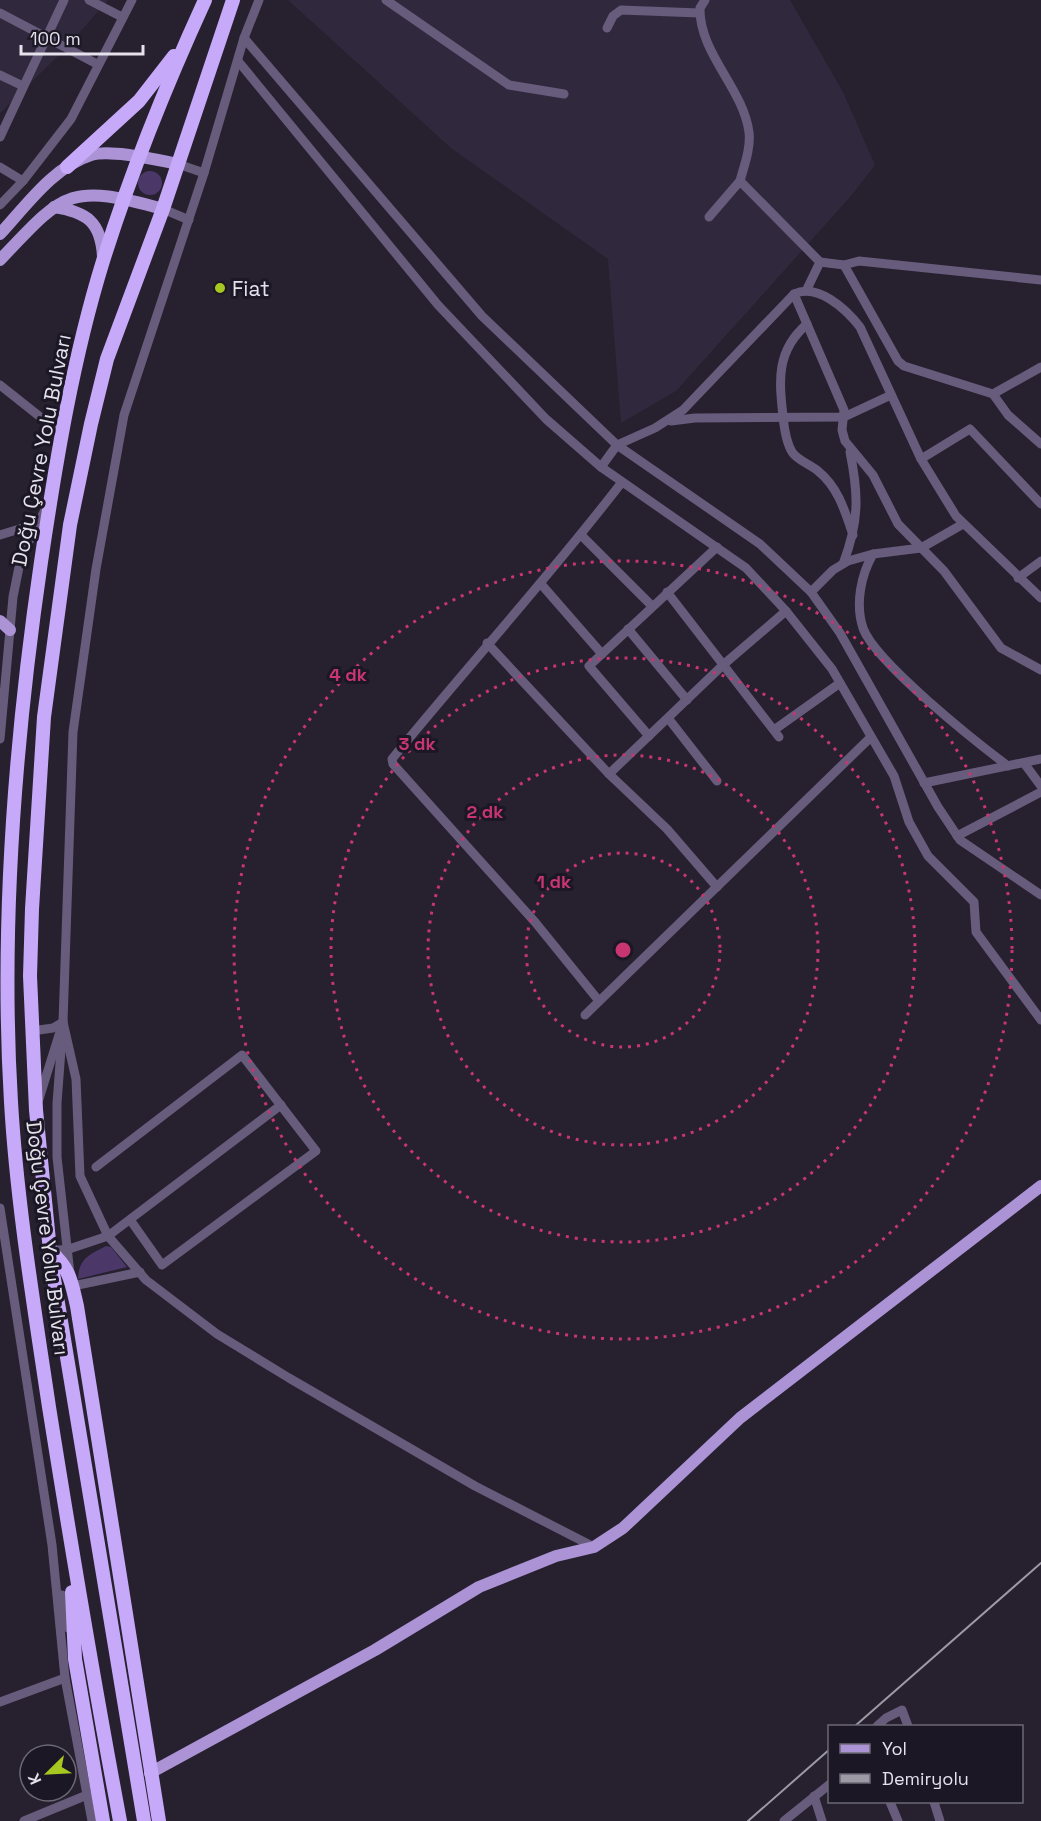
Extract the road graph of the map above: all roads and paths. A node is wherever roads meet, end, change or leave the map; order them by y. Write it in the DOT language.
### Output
graph roads {
  1 [pos="64,0"];
  2 [pos="89,0"];
  3 [pos="132,0"];
  4 [pos="205,0"];
  5 [pos="232,0"];
  6 [pos="259,0"];
  7 [pos="386,0"];
  8 [pos="705,0"];
  9 [pos="0,13"];
  10 [pos="699,13"];
  11 [pos="122,17"];
  12 [pos="607,28"];
  13 [pos="46,36"];
  14 [pos="244,38"];
  15 [pos="187,41"];
  16 [pos="238,61"];
  17 [pos="97,64"];
  18 [pos="0,75"];
  19 [pos="23,86"];
  20 [pos="564,94"];
  21 [pos="0,137"];
  22 [pos="140,156"];
  23 [pos="178,164"];
  24 [pos="0,167"];
  25 [pos="67,167"];
  26 [pos="204,173"];
  27 [pos="23,181"];
  28 [pos="740,182"];
  29 [pos="125,199"];
  30 [pos="0,205"];
  31 [pos="54,207"];
  32 [pos="163,210"];
  33 [pos="709,217"];
  34 [pos="189,220"];
  35 [pos="0,234"];
  36 [pos="0,260"];
  37 [pos="103,262"];
  38 [pos="820,262"];
  39 [pos="844,265"];
  40 [pos="1041,280"];
  41 [pos="807,290"];
  42 [pos="794,294"];
  43 [pos="807,324"];
  44 [pos="1041,367"];
  45 [pos="0,385"];
  46 [pos="993,394"];
  47 [pos="891,395"];
  48 [pos="783,417"];
  49 [pos="843,417"];
  50 [pos="667,421"];
  51 [pos="63,435"];
  52 [pos="1041,444"];
  53 [pos="617,445"];
  54 [pos="850,450"];
  55 [pos="921,459"];
  56 [pos="601,467"];
  57 [pos="622,482"];
  58 [pos="50,500"];
  59 [pos="1041,504"];
  60 [pos="39,523"];
  61 [pos="963,524"];
  62 [pos="0,535"];
  63 [pos="581,535"];
  64 [pos="853,535"];
  65 [pos="717,547"];
  66 [pos="921,548"];
  67 [pos="873,554"];
  68 [pos="1041,561"];
  69 [pos="843,564"];
  70 [pos="1018,578"];
  71 [pos="542,584"];
  72 [pos="667,592"];
  73 [pos="811,592"];
  74 [pos="1041,598"];
  75 [pos="652,606"];
  76 [pos="786,611"];
  77 [pos="0,621"];
  78 [pos="628,629"];
  79 [pos="10,630"];
  80 [pos="487,643"];
  81 [pos="602,654"];
  82 [pos="723,665"];
  83 [pos="1041,670"];
  84 [pos="840,683"];
  85 [pos="687,700"];
  86 [pos="668,718"];
  87 [pos="649,736"];
  88 [pos="871,737"];
  89 [pos="0,739"];
  90 [pos="1041,759"];
  91 [pos="1024,763"];
  92 [pos="1008,766"];
  93 [pos="609,774"];
  94 [pos="717,782"];
  95 [pos="924,783"];
  96 [pos="1041,786"];
  97 [pos="1041,792"];
  98 [pos="957,836"];
  99 [pos="717,887"];
  100 [pos="1041,895"];
  101 [pos="599,1000"];
  102 [pos="585,1015"];
  103 [pos="1041,1020"];
  104 [pos="63,1022"];
  105 [pos="32,1031"];
  106 [pos="281,1105"];
  107 [pos="36,1110"];
  108 [pos="96,1167"];
  109 [pos="1041,1186"];
  110 [pos="0,1208"];
  111 [pos="131,1221"];
  112 [pos="2,1234"];
  113 [pos="108,1236"];
  114 [pos="69,1249"];
  115 [pos="50,1251"];
  116 [pos="4,1260"];
  117 [pos="140,1272"];
  118 [pos="71,1280"];
  119 [pos="52,1545"];
  120 [pos="594,1547"];
  121 [pos="73,1565"];
  122 [pos="75,1659"];
  123 [pos="64,1678"];
  124 [pos="0,1702"];
  125 [pos="879,1725"];
  126 [pos="908,1725"];
  127 [pos="150,1773"];
  128 [pos="828,1786"];
  129 [pos="87,1795"];
  130 [pos="814,1796"];
  131 [pos="890,1803"];
  132 [pos="934,1803"];
  133 [pos="24,1821"];
  134 [pos="92,1821"];
  135 [pos="103,1821"];
  136 [pos="120,1821"];
  137 [pos="144,1821"];
  138 [pos="159,1821"];
  139 [pos="784,1821"];
  140 [pos="822,1821"];
  141 [pos="898,1821"];
  142 [pos="940,1821"];
  1 -- 13 [label="street"];
  2 -- 11 [label="street"];
  3 -- 11 [label="street"];
  4 -- 15 [label="highway, Doğu Çevre Yolu Bulvarı"];
  5 -- 23 [label="highway, Doğu Çevre Yolu Bulvarı"];
  6 -- 14 [label="street, Doğu Çevre Yolu Bulvarı"];
  7 -- 20 [label="street"];
  8 -- 10 [label="street"];
  9 -- 13 [label="street"];
  10 -- 12 [label="street"];
  10 -- 28 [label="street"];
  11 -- 17 [label="street"];
  13 -- 17 [label="street"];
  13 -- 19 [label="street"];
  14 -- 16 [label="street, Doğu Çevre Yolu Bulvarı"];
  14 -- 53 [label="street"];
  15 -- 22 [label="highway, Doğu Çevre Yolu Bulvarı"];
  15 -- 25 [label="highway"];
  16 -- 26 [label="street, Doğu Çevre Yolu Bulvarı"];
  16 -- 56 [label="street"];
  17 -- 27 [label="street"];
  18 -- 19 [label="street"];
  19 -- 21 [label="street"];
  22 -- 23 [label="main road"];
  22 -- 25 [label="main road"];
  22 -- 29 [label="highway, Doğu Çevre Yolu Bulvarı"];
  23 -- 26 [label="street"];
  23 -- 32 [label="highway, Doğu Çevre Yolu Bulvarı"];
  24 -- 27 [label="street"];
  25 -- 35 [label="main road"];
  26 -- 34 [label="street, Doğu Çevre Yolu Bulvarı"];
  27 -- 30 [label="street"];
  28 -- 33 [label="street"];
  28 -- 38 [label="street"];
  29 -- 31 [label="main road"];
  29 -- 32 [label="main road"];
  29 -- 37 [label="highway, Doğu Çevre Yolu Bulvarı"];
  31 -- 36 [label="main road"];
  31 -- 37 [label="main road"];
  32 -- 34 [label="street"];
  32 -- 105 [label="highway, Doğu Çevre Yolu Bulvarı"];
  34 -- 104 [label="street, Doğu Çevre Yolu Bulvarı"];
  37 -- 51 [label="highway, Doğu Çevre Yolu Bulvarı"];
  38 -- 39 [label="street"];
  38 -- 41 [label="street"];
  39 -- 40 [label="street"];
  39 -- 46 [label="street"];
  41 -- 42 [label="street"];
  41 -- 47 [label="street"];
  42 -- 43 [label="street"];
  42 -- 50 [label="street"];
  43 -- 48 [label="street"];
  43 -- 49 [label="street"];
  44 -- 46 [label="street"];
  45 -- 51 [label="street"];
  46 -- 52 [label="street"];
  47 -- 49 [label="street"];
  47 -- 55 [label="street"];
  48 -- 49 [label="street"];
  48 -- 50 [label="street"];
  48 -- 64 [label="street"];
  49 -- 54 [label="street"];
  50 -- 53 [label="street"];
  51 -- 58 [label="highway, Doğu Çevre Yolu Bulvarı"];
  53 -- 56 [label="street"];
  53 -- 73 [label="street"];
  54 -- 64 [label="street"];
  54 -- 66 [label="street"];
  55 -- 59 [label="street"];
  55 -- 61 [label="street"];
  56 -- 57 [label="street"];
  57 -- 63 [label="street"];
  57 -- 65 [label="street"];
  58 -- 60 [label="street"];
  58 -- 121 [label="highway, Doğu Çevre Yolu Bulvarı"];
  60 -- 62 [label="street"];
  60 -- 79 [label="street"];
  61 -- 66 [label="street"];
  61 -- 70 [label="street"];
  63 -- 71 [label="street"];
  63 -- 75 [label="street"];
  64 -- 69 [label="street"];
  65 -- 72 [label="street"];
  65 -- 76 [label="street"];
  66 -- 67 [label="street"];
  66 -- 83 [label="street"];
  67 -- 69 [label="street"];
  67 -- 92 [label="street"];
  68 -- 70 [label="street"];
  69 -- 73 [label="street"];
  70 -- 74 [label="street"];
  71 -- 80 [label="street"];
  71 -- 81 [label="street"];
  72 -- 75 [label="street"];
  72 -- 82 [label="street"];
  73 -- 95 [label="street"];
  75 -- 78 [label="street"];
  76 -- 82 [label="street"];
  76 -- 84 [label="street"];
  77 -- 79 [label="main road"];
  78 -- 81 [label="street"];
  78 -- 85 [label="street"];
  79 -- 89 [label="street"];
  80 -- 93 [label="street"];
  80 -- 101 [label="street"];
  81 -- 87 [label="street"];
  82 -- 84 [label="street"];
  82 -- 85 [label="street"];
  84 -- 88 [label="street"];
  85 -- 86 [label="street"];
  86 -- 87 [label="street"];
  86 -- 94 [label="street"];
  87 -- 93 [label="street"];
  88 -- 99 [label="street"];
  88 -- 103 [label="street"];
  90 -- 91 [label="street"];
  91 -- 92 [label="street"];
  91 -- 96 [label="street"];
  92 -- 95 [label="street"];
  93 -- 99 [label="street"];
  95 -- 98 [label="street"];
  97 -- 98 [label="street"];
  98 -- 100 [label="street"];
  99 -- 101 [label="street"];
  101 -- 102 [label="street"];
  104 -- 105 [label="street"];
  104 -- 107 [label="street, Doğu Çevre Yolu Bulvarı"];
  104 -- 113 [label="street"];
  104 -- 114 [label="street"];
  105 -- 107 [label="highway, Doğu Çevre Yolu Bulvarı"];
  106 -- 108 [label="street"];
  106 -- 111 [label="street"];
  106 -- 111 [label="street"];
  107 -- 115 [label="highway, Doğu Çevre Yolu Bulvarı"];
  109 -- 120 [label="main road"];
  110 -- 112 [label="street"];
  111 -- 113 [label="street"];
  112 -- 116 [label="street"];
  113 -- 114 [label="street"];
  113 -- 117 [label="street"];
  114 -- 115 [label="street"];
  114 -- 118 [label="street"];
  115 -- 118 [label="highway"];
  115 -- 137 [label="highway, Doğu Çevre Yolu Bulvarı"];
  116 -- 119 [label="street"];
  117 -- 118 [label="street"];
  117 -- 120 [label="street"];
  118 -- 127 [label="highway"];
  119 -- 122 [label="street"];
  119 -- 123 [label="street"];
  120 -- 127 [label="main road"];
  121 -- 122 [label="highway"];
  121 -- 136 [label="highway, Doğu Çevre Yolu Bulvarı"];
  122 -- 135 [label="highway"];
  123 -- 124 [label="street"];
  123 -- 129 [label="street"];
  125 -- 126 [label="street"];
  127 -- 138 [label="highway"];
  128 -- 130 [label="street"];
  129 -- 133 [label="street"];
  129 -- 134 [label="street"];
  130 -- 139 [label="street"];
  130 -- 140 [label="street"];
  131 -- 141 [label="street"];
  132 -- 142 [label="street"];
}
